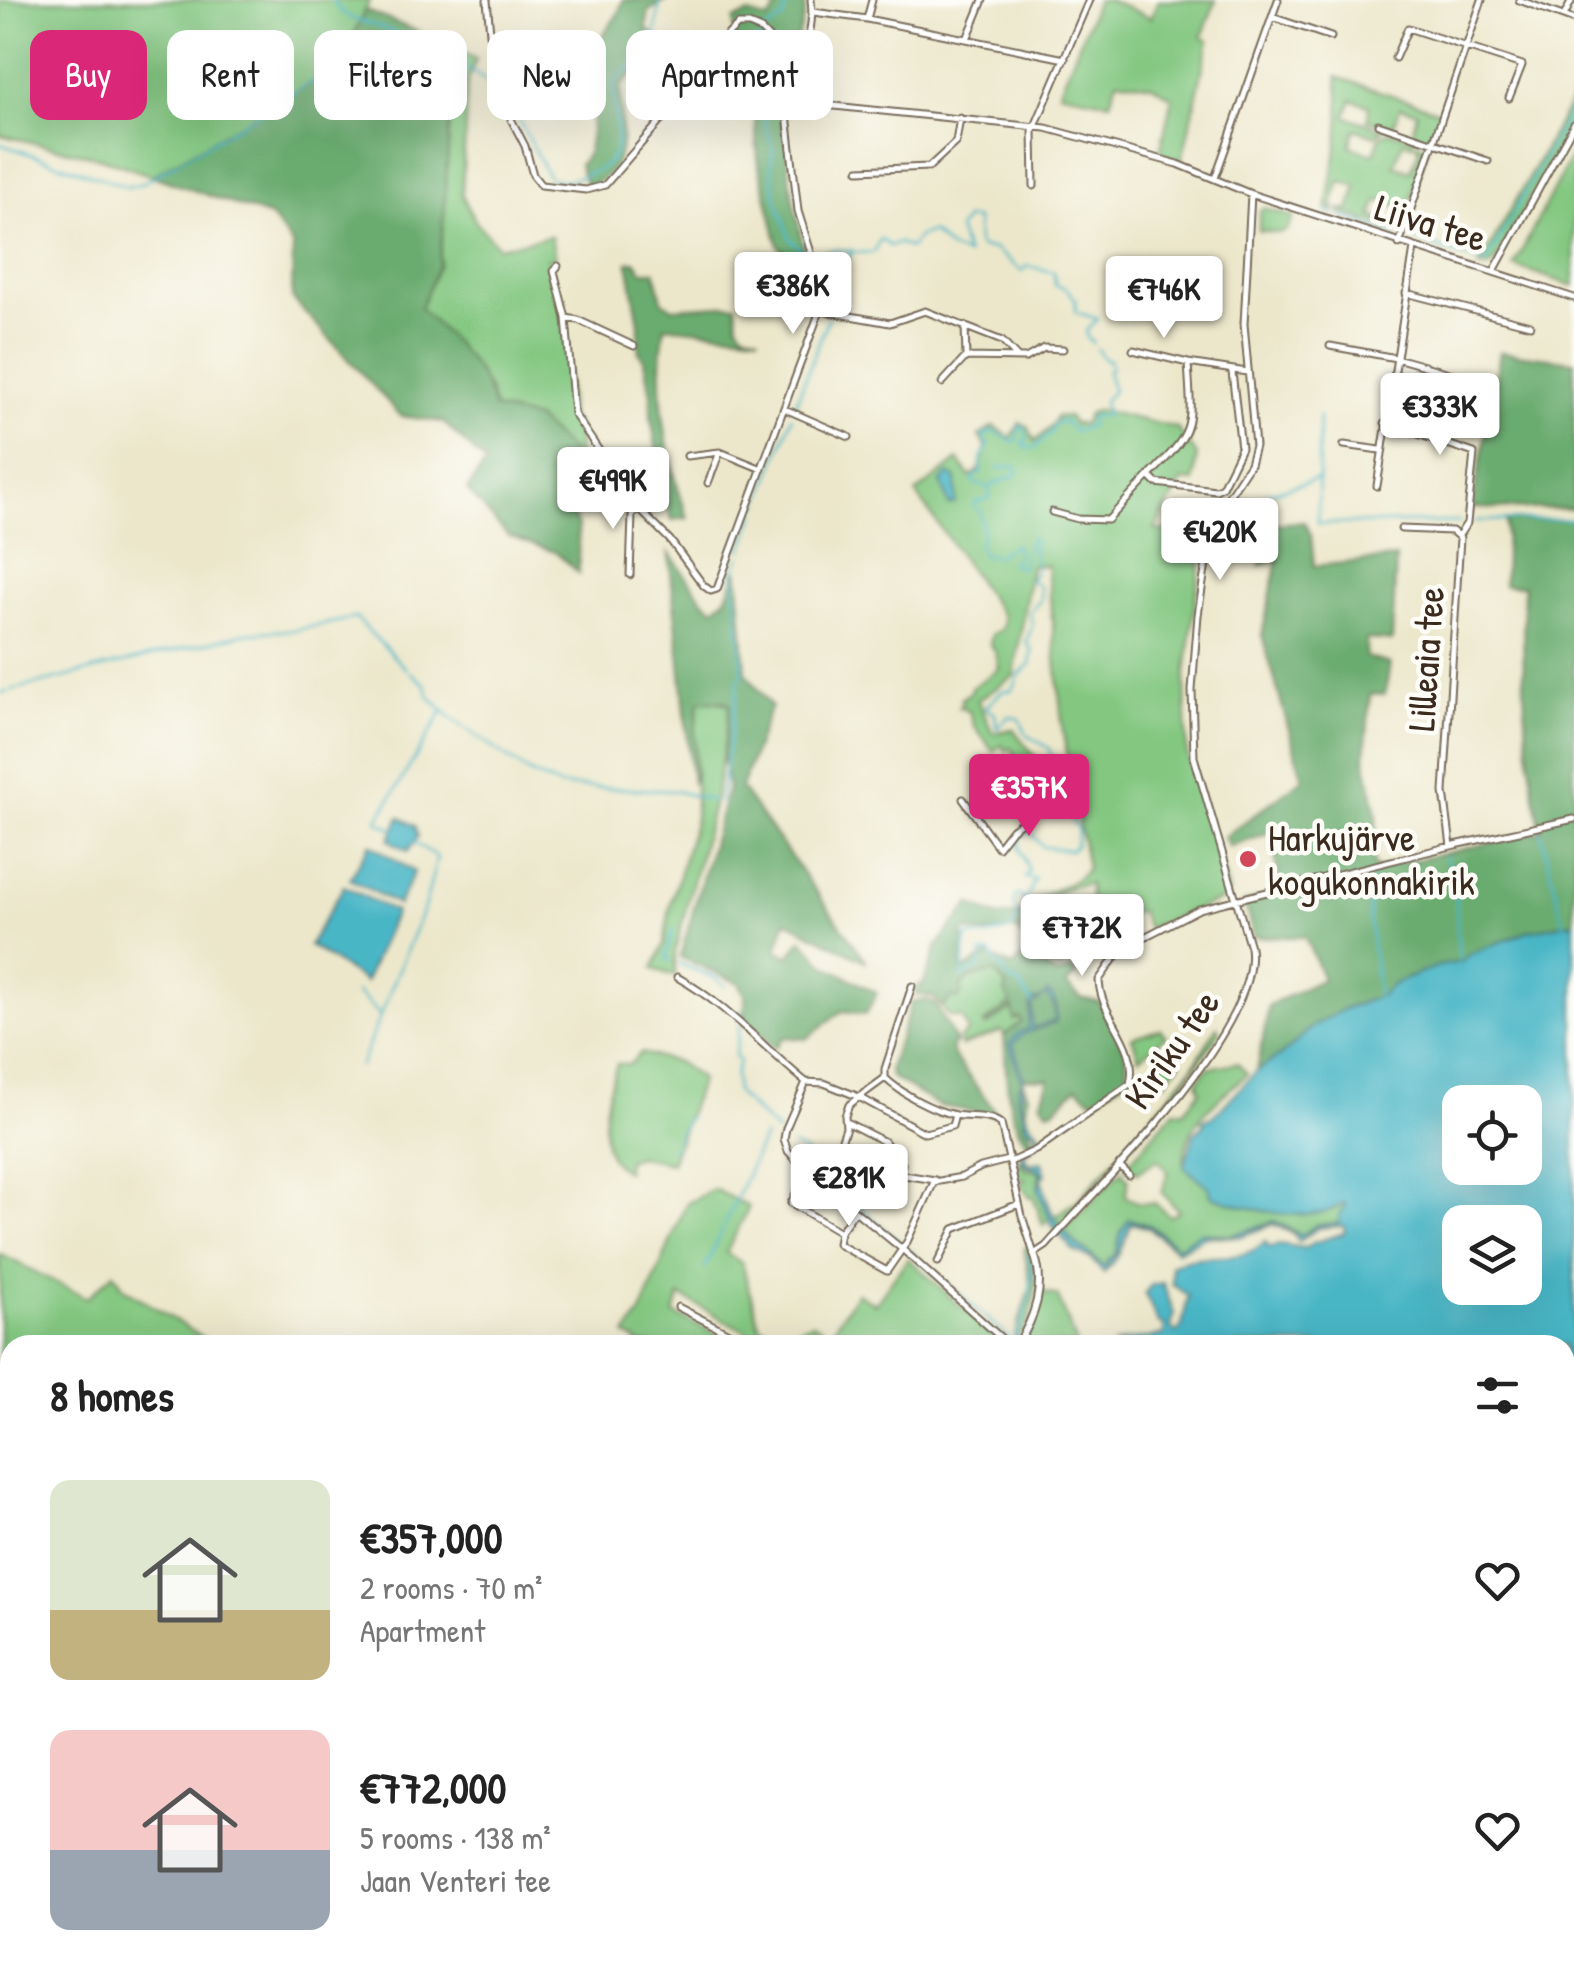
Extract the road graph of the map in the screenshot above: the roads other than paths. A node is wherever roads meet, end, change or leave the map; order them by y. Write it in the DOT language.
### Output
graph roads {
  1 [pos="486,0"];
  2 [pos="811,0"];
  3 [pos="872,0"];
  4 [pos="983,0"];
  5 [pos="1090,0"];
  6 [pos="1278,0"];
  7 [pos="1482,0"];
  8 [pos="1519,0"];
  9 [pos="1572,0"];
  10 [pos="813,12"];
  11 [pos="1564,16"];
  12 [pos="1272,17"];
  13 [pos="867,19"];
  14 [pos="1574,20"];
  15 [pos="733,30"];
  16 [pos="761,30"];
  17 [pos="810,30"];
  18 [pos="1331,37"];
  19 [pos="967,40"];
  20 [pos="1464,47"];
  21 [pos="1395,58"];
  22 [pos="1065,59"];
  23 [pos="1509,98"];
  24 [pos="833,106"];
  25 [pos="960,118"];
  26 [pos="658,120"];
  27 [pos="787,120"];
  28 [pos="1378,124"];
  29 [pos="1574,124"];
  30 [pos="1037,126"];
  31 [pos="1432,142"];
  32 [pos="1488,160"];
  33 [pos="860,170"];
  34 [pos="1215,178"];
  35 [pos="1034,186"];
  36 [pos="1251,194"];
  37 [pos="1399,244"];
  38 [pos="1414,248"];
  39 [pos="558,266"];
  40 [pos="1494,272"];
  41 [pos="1406,293"];
  42 [pos="1574,298"];
  43 [pos="822,310"];
  44 [pos="566,318"];
  45 [pos="1530,324"];
  46 [pos="966,326"];
  47 [pos="634,346"];
  48 [pos="1330,346"];
  49 [pos="1063,349"];
  50 [pos="1133,350"];
  51 [pos="966,357"];
  52 [pos="1017,358"];
  53 [pos="1396,358"];
  54 [pos="1188,364"];
  55 [pos="1232,372"];
  56 [pos="1248,372"];
  57 [pos="1460,376"];
  58 [pos="942,383"];
  59 [pos="785,408"];
  60 [pos="1386,423"];
  61 [pos="850,437"];
  62 [pos="1344,446"];
  63 [pos="1380,450"];
  64 [pos="720,452"];
  65 [pos="687,456"];
  66 [pos="762,470"];
  67 [pos="1148,476"];
  68 [pos="708,483"];
  69 [pos="1376,486"];
  70 [pos="639,509"];
  71 [pos="1052,512"];
  72 [pos="1401,530"];
  73 [pos="1459,535"];
  74 [pos="630,575"];
  75 [pos="963,799"];
  76 [pos="1040,810"];
  77 [pos="1574,819"];
  78 [pos="1451,846"];
  79 [pos="1238,900"];
  80 [pos="677,977"];
  81 [pos="912,986"];
  82 [pos="885,1078"];
  83 [pos="806,1082"];
  84 [pos="859,1097"];
  85 [pos="955,1115"];
  86 [pos="846,1122"];
  87 [pos="885,1142"];
  88 [pos="1008,1161"];
  89 [pos="1119,1166"];
  90 [pos="807,1172"];
  91 [pos="904,1175"];
  92 [pos="1129,1175"];
  93 [pos="938,1180"];
  94 [pos="857,1186"];
  95 [pos="1019,1204"];
  96 [pos="855,1211"];
  97 [pos="840,1232"];
  98 [pos="904,1246"];
  99 [pos="1034,1254"];
  100 [pos="938,1262"];
  101 [pos="678,1307"];
  102 [pos="724,1335"];
  103 [pos="997,1335"];
  104 [pos="1022,1335"];
  1 -- 26 [label="street"];
  2 -- 10 [label="street"];
  3 -- 13 [label="street"];
  4 -- 19 [label="street"];
  5 -- 22 [label="street"];
  6 -- 12 [label="street"];
  7 -- 20 [label="street"];
  8 -- 11 [label="street"];
  9 -- 11 [label="street"];
  10 -- 13 [label="street"];
  10 -- 17 [label="street"];
  11 -- 14 [label="street"];
  12 -- 18 [label="street"];
  12 -- 34 [label="street"];
  13 -- 19 [label="street"];
  15 -- 16 [label="street"];
  19 -- 22 [label="street"];
  20 -- 21 [label="street"];
  20 -- 23 [label="street"];
  20 -- 31 [label="street"];
  22 -- 30 [label="street"];
  24 -- 25 [label="street, Liiva tee"];
  25 -- 30 [label="street, Liiva tee"];
  25 -- 33 [label="street"];
  27 -- 43 [label="street"];
  28 -- 31 [label="street"];
  29 -- 40 [label="street, Liiva tee"];
  30 -- 34 [label="street, Liiva tee"];
  30 -- 35 [label="street"];
  31 -- 32 [label="street"];
  31 -- 37 [label="street"];
  34 -- 36 [label="street, Liiva tee"];
  36 -- 37 [label="street, Liiva tee"];
  36 -- 56 [label="street, Kiriku tee"];
  37 -- 38 [label="street, Liiva tee"];
  38 -- 40 [label="street, Liiva tee"];
  38 -- 41 [label="street"];
  39 -- 44 [label="street"];
  40 -- 42 [label="street"];
  41 -- 45 [label="street"];
  41 -- 53 [label="street"];
  43 -- 46 [label="street"];
  43 -- 59 [label="street"];
  44 -- 47 [label="street"];
  44 -- 70 [label="street"];
  46 -- 51 [label="street"];
  46 -- 52 [label="street"];
  48 -- 53 [label="street"];
  49 -- 52 [label="street"];
  50 -- 54 [label="street"];
  51 -- 52 [label="street"];
  51 -- 58 [label="street"];
  53 -- 57 [label="street"];
  53 -- 60 [label="street"];
  54 -- 55 [label="street"];
  54 -- 67 [label="street"];
  55 -- 56 [label="street"];
  55 -- 67 [label="street"];
  56 -- 79 [label="street, Kiriku tee"];
  59 -- 61 [label="street"];
  59 -- 66 [label="street"];
  60 -- 63 [label="street"];
  60 -- 73 [label="street"];
  62 -- 63 [label="street"];
  63 -- 69 [label="street"];
  64 -- 65 [label="street"];
  64 -- 66 [label="street"];
  64 -- 68 [label="street"];
  66 -- 70 [label="street"];
  67 -- 71 [label="street"];
  70 -- 74 [label="street"];
  72 -- 73 [label="street, Lilleaia tee"];
  73 -- 78 [label="street, Lilleaia tee"];
  75 -- 76 [label="street"];
  77 -- 78 [label="street"];
  78 -- 79 [label="street"];
  79 -- 88 [label="street"];
  79 -- 89 [label="street, Kiriku tee"];
  80 -- 83 [label="street"];
  81 -- 82 [label="street"];
  82 -- 84 [label="street"];
  82 -- 85 [label="street"];
  83 -- 84 [label="street"];
  83 -- 90 [label="street"];
  84 -- 85 [label="street"];
  84 -- 86 [label="street"];
  85 -- 88 [label="street"];
  86 -- 87 [label="street"];
  86 -- 94 [label="street"];
  87 -- 94 [label="street"];
  87 -- 94 [label="street"];
  88 -- 93 [label="street"];
  88 -- 95 [label="street"];
  89 -- 92 [label="street"];
  89 -- 99 [label="street, Kiriku tee"];
  90 -- 96 [label="street"];
  90 -- 97 [label="street"];
  91 -- 93 [label="street"];
  93 -- 98 [label="street"];
  95 -- 99 [label="street"];
  95 -- 100 [label="street"];
  96 -- 97 [label="street"];
  96 -- 98 [label="street"];
  97 -- 98 [label="street"];
  98 -- 103 [label="street"];
  99 -- 104 [label="street"];
  101 -- 102 [label="street"];
}
